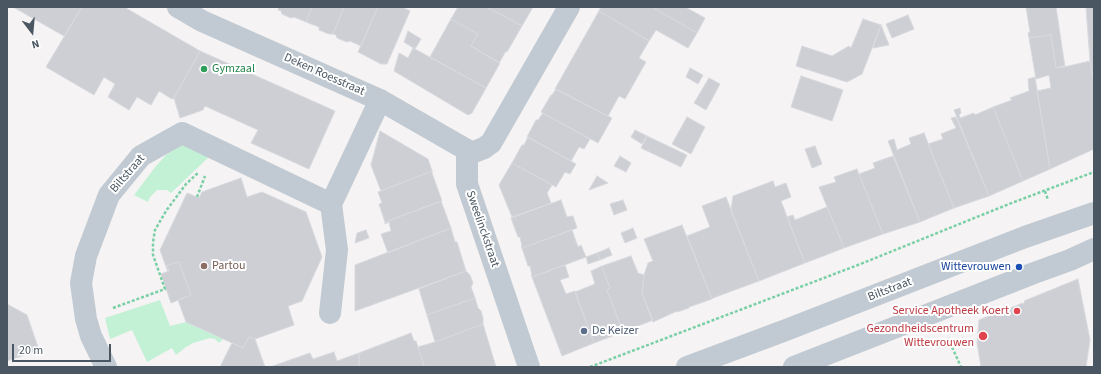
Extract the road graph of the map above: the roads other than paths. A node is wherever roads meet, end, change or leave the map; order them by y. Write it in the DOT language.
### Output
graph roads {
  1 [pos="178,7"];
  2 [pos="569,7"];
  3 [pos="380,100"];
  4 [pos="467,150"];
  5 [pos="331,204"];
  6 [pos="1094,213"];
  7 [pos="1093,256"];
  8 [pos="330,313"];
  9 [pos="106,367"];
  10 [pos="529,367"];
  11 [pos="687,367"];
  12 [pos="794,367"];
  1 -- 3 [label="street, Deken Roesstraat"];
  2 -- 4 [label="street"];
  3 -- 4 [label="street, Deken Roesstraat"];
  3 -- 5 [label="street"];
  4 -- 10 [label="street, Sweelinckstraat"];
  5 -- 8 [label="street"];
  5 -- 9 [label="street, Biltstraat"];
  6 -- 11 [label="street, Biltstraat"];
  7 -- 12 [label="street"];
}
